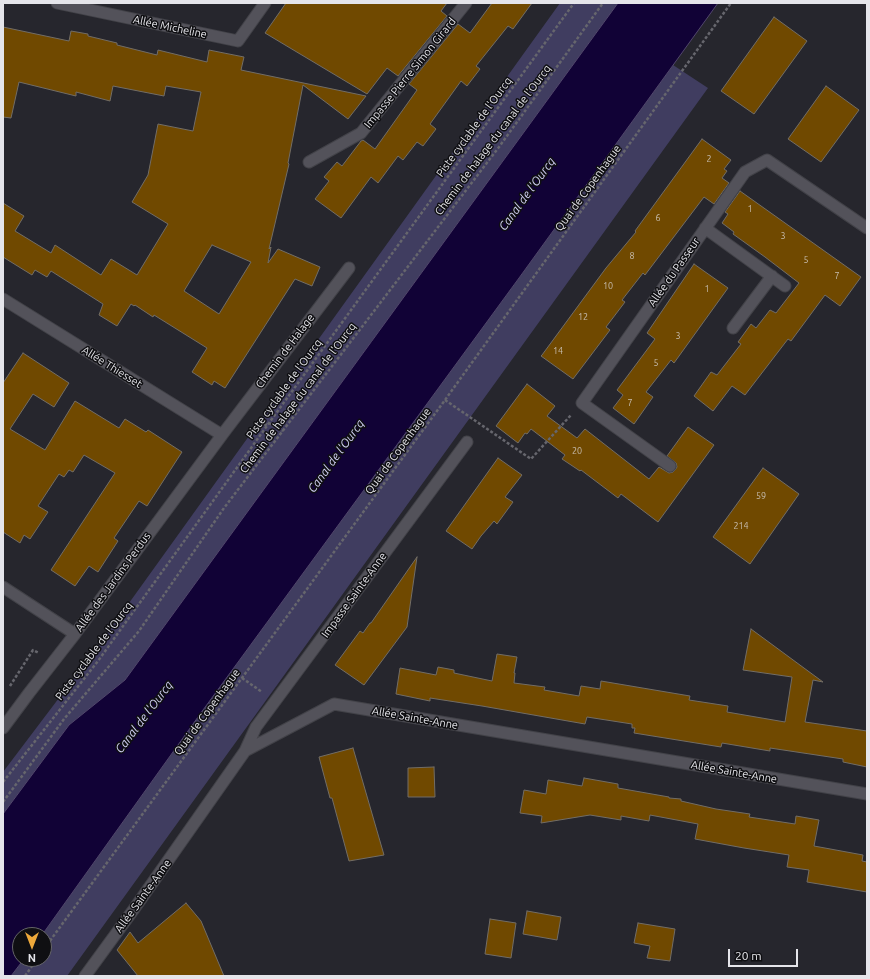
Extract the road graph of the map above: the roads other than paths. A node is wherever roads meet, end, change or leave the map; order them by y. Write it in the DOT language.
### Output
graph roads {
  1 [pos="57,3"];
  2 [pos="265,3"];
  3 [pos="466,3"];
  4 [pos="309,162"];
  5 [pos="705,228"];
  6 [pos="867,228"];
  7 [pos="349,268"];
  8 [pos="772,276"];
  9 [pos="785,286"];
  10 [pos="3,299"];
  11 [pos="733,328"];
  12 [pos="223,433"];
  13 [pos="467,442"];
  14 [pos="670,466"];
  15 [pos="3,588"];
  16 [pos="75,634"];
  17 [pos="3,728"];
  18 [pos="245,751"];
  19 [pos="867,794"];
  20 [pos="85,976"];
  1 -- 2 [label="street, Allée Micheline"];
  3 -- 4 [label="street, Impasse Pierre Simon Girard"];
  5 -- 6 [label="street, Allée du Passeur"];
  5 -- 8 [label="street"];
  5 -- 14 [label="street, Allée du Passeur"];
  7 -- 12 [label="street, Chemin de Halage"];
  8 -- 9 [label="street"];
  8 -- 11 [label="street"];
  10 -- 12 [label="street, Allée Thiesset"];
  12 -- 16 [label="street, Allée des Jardins Perdus"];
  13 -- 18 [label="street, Impasse Sainte-Anne"];
  15 -- 16 [label="street"];
  16 -- 17 [label="street, Allée des Jardins Perdus"];
  18 -- 19 [label="street, Allée Sainte-Anne"];
  18 -- 20 [label="street, Allée Sainte-Anne"];
}
